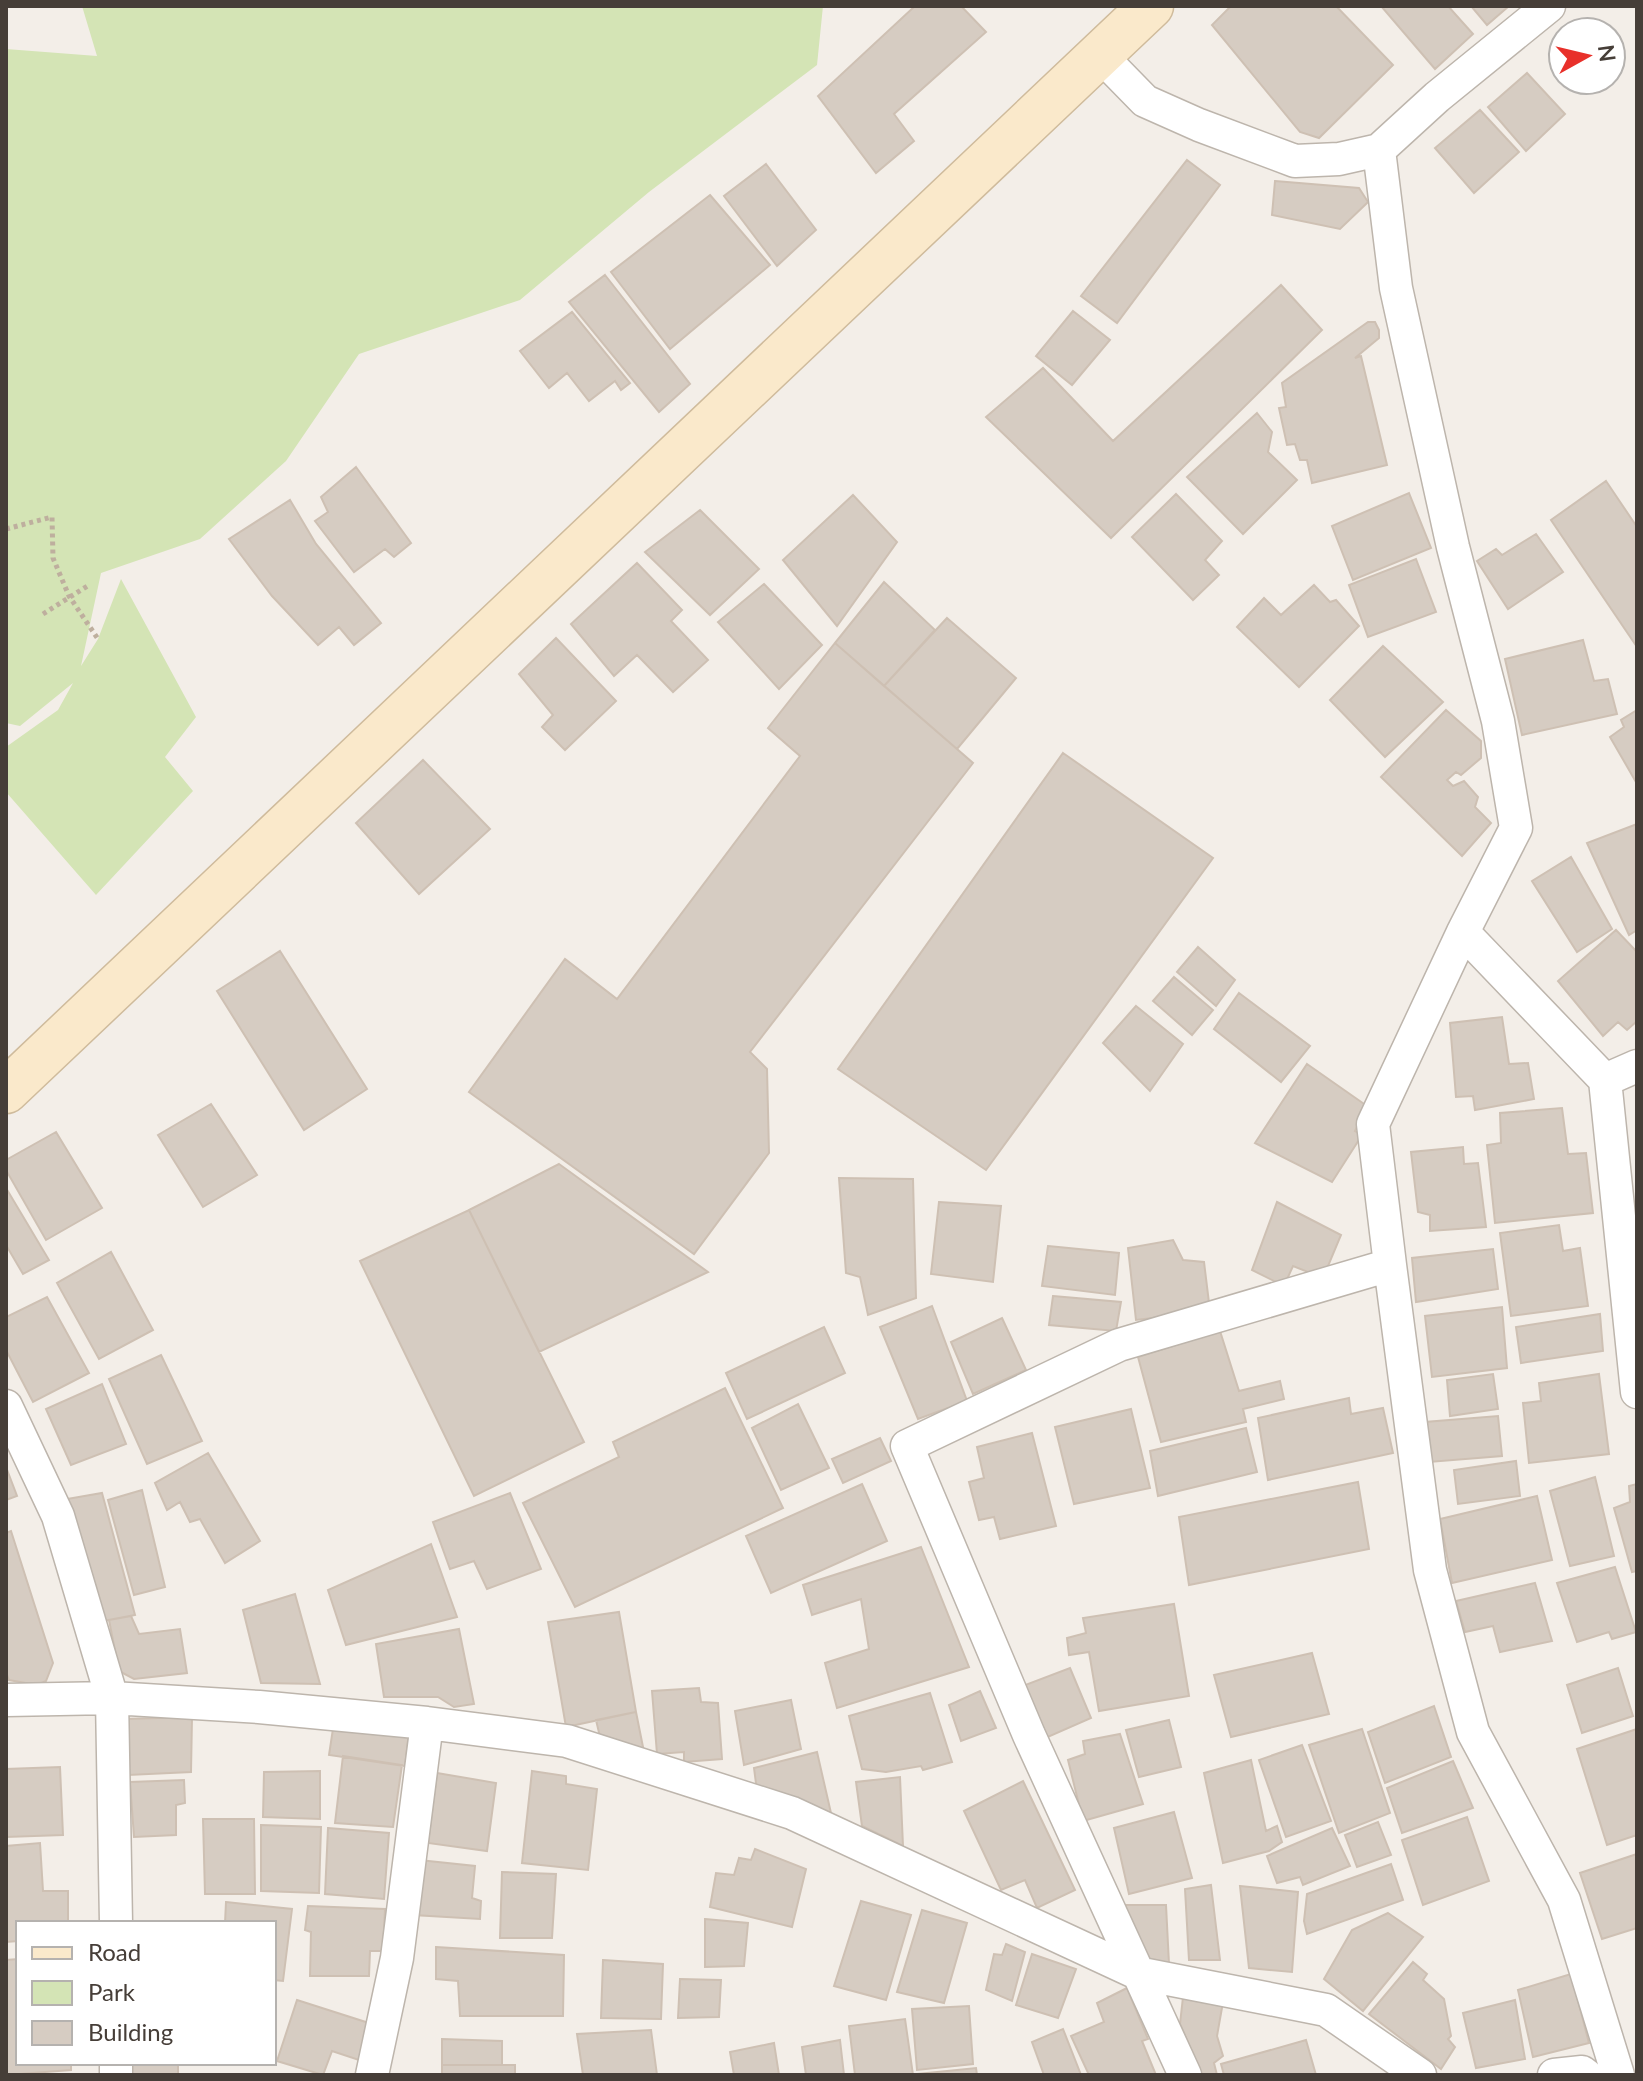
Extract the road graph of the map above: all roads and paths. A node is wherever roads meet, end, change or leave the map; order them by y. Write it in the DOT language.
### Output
graph roads {
  1 [pos="1151,6"];
  2 [pos="1549,6"];
  3 [pos="1100,55"];
  4 [pos="1379,150"];
  5 [pos="6,529"];
  6 [pos="89,585"];
  7 [pos="69,596"];
  8 [pos="43,614"];
  9 [pos="98,639"];
  10 [pos="1463,932"];
  11 [pos="1637,1066"];
  12 [pos="1605,1080"];
  13 [pos="6,1091"];
  14 [pos="1390,1265"];
  15 [pos="1637,1392"];
  16 [pos="6,1406"];
  17 [pos="112,1698"];
  18 [pos="6,1700"];
  19 [pos="427,1723"];
  20 [pos="116,1921"];
  21 [pos="1137,1973"];
  22 [pos="372,2075"];
  23 [pos="1185,2075"];
  24 [pos="1420,2075"];
  25 [pos="1554,2075"];
  26 [pos="1586,2075"];
  27 [pos="1618,2075"];
  1 -- 3 [label="street"];
  2 -- 4 [label="street"];
  3 -- 4 [label="street"];
  3 -- 13 [label="street"];
  4 -- 10 [label="street"];
  5 -- 7 [label="path"];
  6 -- 7 [label="path"];
  7 -- 8 [label="path"];
  7 -- 9 [label="path"];
  10 -- 12 [label="street"];
  10 -- 14 [label="street"];
  11 -- 12 [label="street"];
  12 -- 15 [label="street"];
  14 -- 21 [label="street"];
  14 -- 27 [label="street"];
  16 -- 17 [label="street"];
  17 -- 18 [label="street"];
  17 -- 19 [label="street"];
  17 -- 20 [label="street"];
  19 -- 21 [label="street"];
  19 -- 22 [label="street"];
  21 -- 23 [label="street"];
  21 -- 24 [label="street"];
  25 -- 26 [label="street"];
}
